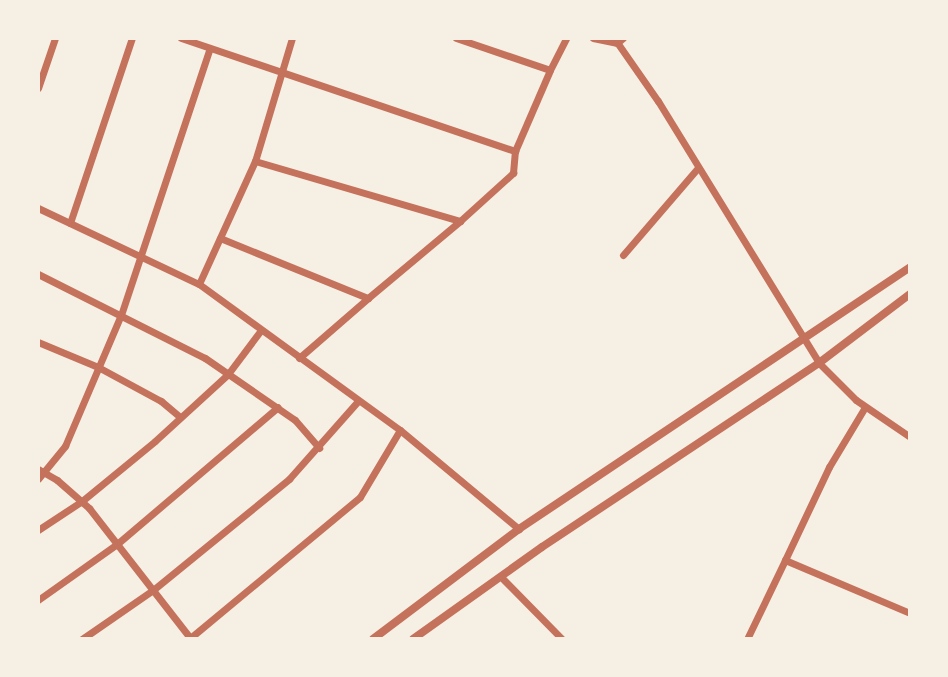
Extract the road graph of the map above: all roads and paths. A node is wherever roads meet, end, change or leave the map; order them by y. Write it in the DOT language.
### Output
graph roads {
  1 [pos="55,38"];
  2 [pos="132,38"];
  3 [pos="181,38"];
  4 [pos="292,38"];
  5 [pos="456,38"];
  6 [pos="566,38"];
  7 [pos="593,38"];
  8 [pos="618,40"];
  9 [pos="210,48"];
  10 [pos="550,70"];
  11 [pos="284,71"];
  12 [pos="38,88"];
  13 [pos="515,151"];
  14 [pos="255,161"];
  15 [pos="697,169"];
  16 [pos="38,208"];
  17 [pos="460,221"];
  18 [pos="70,223"];
  19 [pos="220,238"];
  20 [pos="623,255"];
  21 [pos="139,256"];
  22 [pos="910,267"];
  23 [pos="38,274"];
  24 [pos="199,284"];
  25 [pos="910,294"];
  26 [pos="368,298"];
  27 [pos="121,315"];
  28 [pos="261,330"];
  29 [pos="805,341"];
  30 [pos="38,342"];
  31 [pos="299,358"];
  32 [pos="819,363"];
  33 [pos="98,367"];
  34 [pos="228,374"];
  35 [pos="358,401"];
  36 [pos="278,407"];
  37 [pos="865,407"];
  38 [pos="180,417"];
  39 [pos="400,430"];
  40 [pos="910,437"];
  41 [pos="319,448"];
  42 [pos="40,474"];
  43 [pos="82,501"];
  44 [pos="519,529"];
  45 [pos="38,530"];
  46 [pos="117,544"];
  47 [pos="785,560"];
  48 [pos="503,579"];
  49 [pos="153,590"];
  50 [pos="38,600"];
  51 [pos="910,613"];
  52 [pos="560,638"];
  53 [pos="82,639"];
  54 [pos="190,639"];
  55 [pos="373,639"];
  56 [pos="413,639"];
  57 [pos="747,639"];
  1 -- 12 [label="street"];
  2 -- 18 [label="street"];
  3 -- 9 [label="street"];
  4 -- 11 [label="street"];
  5 -- 10 [label="street"];
  6 -- 10 [label="street"];
  7 -- 8 [label="street"];
  8 -- 15 [label="street"];
  9 -- 11 [label="street"];
  9 -- 21 [label="street"];
  10 -- 13 [label="street"];
  11 -- 13 [label="street"];
  11 -- 14 [label="street"];
  13 -- 17 [label="street"];
  14 -- 17 [label="street"];
  14 -- 19 [label="street"];
  15 -- 20 [label="street"];
  15 -- 29 [label="street"];
  16 -- 18 [label="street"];
  17 -- 26 [label="street"];
  18 -- 21 [label="street"];
  19 -- 24 [label="street"];
  19 -- 26 [label="street"];
  21 -- 24 [label="street"];
  21 -- 27 [label="street"];
  22 -- 29 [label="street"];
  23 -- 27 [label="street"];
  24 -- 28 [label="street"];
  25 -- 32 [label="street"];
  26 -- 31 [label="street"];
  27 -- 33 [label="street"];
  27 -- 34 [label="street"];
  28 -- 31 [label="street"];
  28 -- 34 [label="street"];
  29 -- 32 [label="street"];
  29 -- 44 [label="street"];
  30 -- 33 [label="street"];
  31 -- 35 [label="street"];
  32 -- 37 [label="street"];
  32 -- 48 [label="street"];
  33 -- 38 [label="street"];
  33 -- 42 [label="street"];
  34 -- 36 [label="street"];
  34 -- 38 [label="street"];
  35 -- 39 [label="street"];
  35 -- 41 [label="street"];
  36 -- 41 [label="street"];
  36 -- 46 [label="street"];
  37 -- 40 [label="street"];
  37 -- 47 [label="street"];
  38 -- 43 [label="street"];
  39 -- 44 [label="street"];
  39 -- 54 [label="street"];
  41 -- 49 [label="street"];
  42 -- 43 [label="street"];
  43 -- 45 [label="street"];
  43 -- 46 [label="street"];
  44 -- 55 [label="street"];
  46 -- 49 [label="street"];
  46 -- 50 [label="street"];
  47 -- 51 [label="street"];
  47 -- 57 [label="street"];
  48 -- 52 [label="street"];
  48 -- 56 [label="street"];
  49 -- 53 [label="street"];
  49 -- 54 [label="street"];
}
